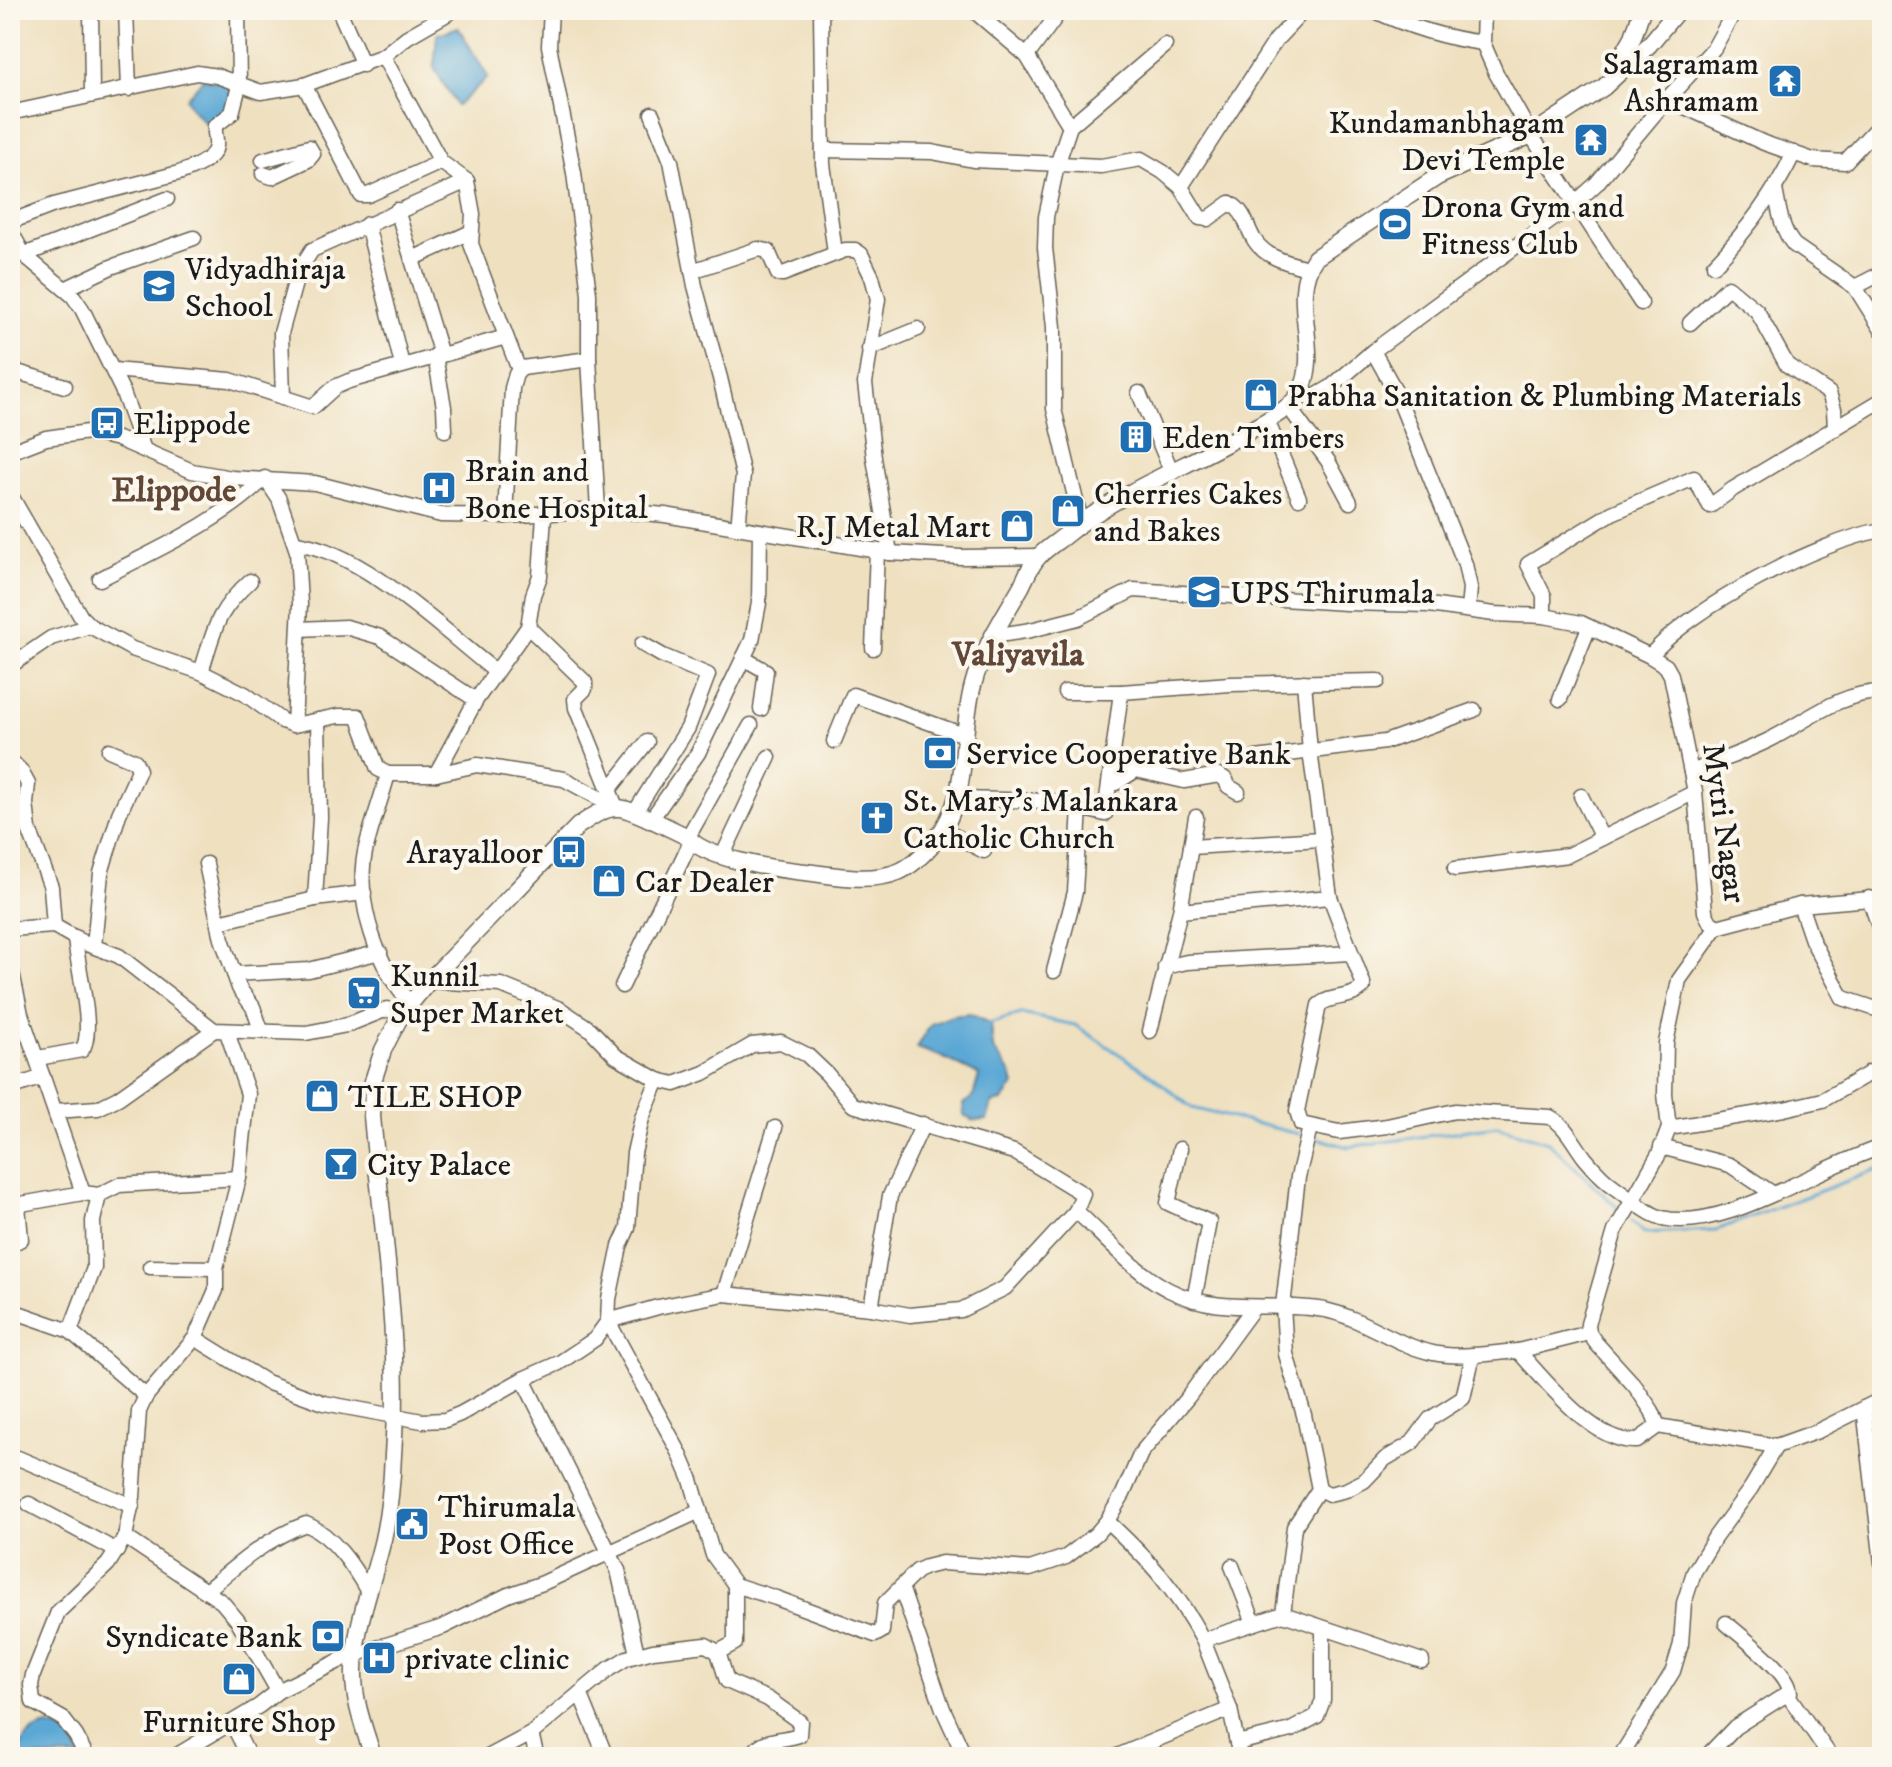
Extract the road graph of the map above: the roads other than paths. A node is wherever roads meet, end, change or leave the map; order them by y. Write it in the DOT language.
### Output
graph roads {
  1 [pos="91,10"];
  2 [pos="126,10"];
  3 [pos="238,10"];
  4 [pos="339,10"];
  5 [pos="454,10"];
  6 [pos="551,10"];
  7 [pos="821,10"];
  8 [pos="973,10"];
  9 [pos="1061,10"];
  10 [pos="1304,10"];
  11 [pos="1373,10"];
  12 [pos="1484,10"];
  13 [pos="1642,10"];
  14 [pos="1678,10"];
  15 [pos="1735,10"];
  16 [pos="1483,43"];
  17 [pos="1165,45"];
  18 [pos="383,56"];
  19 [pos="1027,56"];
  20 [pos="363,65"];
  21 [pos="304,85"];
  22 [pos="239,86"];
  23 [pos="1604,87"];
  24 [pos="129,89"];
  25 [pos="92,95"];
  26 [pos="1667,99"];
  27 [pos="10,113"];
  28 [pos="652,114"];
  29 [pos="1882,122"];
  30 [pos="1070,126"];
  31 [pos="1531,135"];
  32 [pos="823,150"];
  33 [pos="1794,153"];
  34 [pos="441,162"];
  35 [pos="1057,165"];
  36 [pos="467,181"];
  37 [pos="1181,187"];
  38 [pos="1775,189"];
  39 [pos="167,199"];
  40 [pos="1575,203"];
  41 [pos="397,210"];
  42 [pos="10,222"];
  43 [pos="367,224"];
  44 [pos="10,230"];
  45 [pos="471,232"];
  46 [pos="194,238"];
  47 [pos="835,253"];
  48 [pos="24,255"];
  49 [pos="412,259"];
  50 [pos="1714,265"];
  51 [pos="1307,268"];
  52 [pos="692,271"];
  53 [pos="1882,273"];
  54 [pos="1855,287"];
  55 [pos="65,289"];
  56 [pos="1641,303"];
  57 [pos="1690,323"];
  58 [pos="918,329"];
  59 [pos="1882,330"];
  60 [pos="506,337"];
  61 [pos="869,349"];
  62 [pos="1373,351"];
  63 [pos="438,356"];
  64 [pos="589,359"];
  65 [pos="402,365"];
  66 [pos="522,368"];
  67 [pos="10,370"];
  68 [pos="113,370"];
  69 [pos="65,386"];
  70 [pos="1139,393"];
  71 [pos="283,397"];
  72 [pos="1882,400"];
  73 [pos="1293,401"];
  74 [pos="1267,420"];
  75 [pos="134,422"];
  76 [pos="1835,429"];
  77 [pos="445,430"];
  78 [pos="118,439"];
  79 [pos="144,450"];
  80 [pos="10,452"];
  81 [pos="1172,473"];
  82 [pos="265,478"];
  83 [pos="10,494"];
  84 [pos="1299,498"];
  85 [pos="1350,502"];
  86 [pos="598,510"];
  87 [pos="544,515"];
  88 [pos="505,516"];
  89 [pos="1081,522"];
  90 [pos="738,528"];
  91 [pos="1882,530"];
  92 [pos="760,532"];
  93 [pos="296,543"];
  94 [pos="884,552"];
  95 [pos="1038,556"];
  96 [pos="100,579"];
  97 [pos="250,581"];
  98 [pos="1468,610"];
  99 [pos="1544,616"];
  100 [pos="90,626"];
  101 [pos="528,627"];
  102 [pos="1589,627"];
  103 [pos="299,629"];
  104 [pos="993,636"];
  105 [pos="642,644"];
  106 [pos="873,648"];
  107 [pos="1650,656"];
  108 [pos="743,658"];
  109 [pos="10,666"];
  110 [pos="495,671"];
  111 [pos="201,672"];
  112 [pos="1378,681"];
  113 [pos="1304,682"];
  114 [pos="1065,692"];
  115 [pos="1121,692"];
  116 [pos="1882,692"];
  117 [pos="1560,699"];
  118 [pos="476,700"];
  119 [pos="761,709"];
  120 [pos="1474,710"];
  121 [pos="318,720"];
  122 [pos="294,725"];
  123 [pos="751,725"];
  124 [pos="964,735"];
  125 [pos="834,741"];
  126 [pos="647,742"];
  127 [pos="109,750"];
  128 [pos="1310,751"];
  129 [pos="769,757"];
  130 [pos="1256,758"];
  131 [pos="10,760"];
  132 [pos="1691,772"];
  133 [pos="388,774"];
  134 [pos="436,774"];
  135 [pos="1110,781"];
  136 [pos="609,790"];
  137 [pos="1238,792"];
  138 [pos="1695,792"];
  139 [pos="1581,796"];
  140 [pos="958,799"];
  141 [pos="616,807"];
  142 [pos="1080,808"];
  143 [pos="635,812"];
  144 [pos="1196,817"];
  145 [pos="650,821"];
  146 [pos="943,830"];
  147 [pos="1602,838"];
  148 [pos="690,839"];
  149 [pos="1321,839"];
  150 [pos="1191,847"];
  151 [pos="984,851"];
  152 [pos="723,855"];
  153 [pos="206,864"];
  154 [pos="1455,869"];
  155 [pos="364,893"];
  156 [pos="1330,897"];
  157 [pos="1875,898"];
  158 [pos="315,899"];
  159 [pos="1800,905"];
  160 [pos="1180,911"];
  161 [pos="219,922"];
  162 [pos="54,926"];
  163 [pos="1717,927"];
  164 [pos="10,929"];
  165 [pos="1882,935"];
  166 [pos="75,937"];
  167 [pos="94,946"];
  168 [pos="380,952"];
  169 [pos="1351,953"];
  170 [pos="10,963"];
  171 [pos="1165,967"];
  172 [pos="1054,971"];
  173 [pos="234,974"];
  174 [pos="429,981"];
  175 [pos="622,986"];
  176 [pos="406,1009"];
  177 [pos="1882,1011"];
  178 [pos="261,1030"];
  179 [pos="220,1031"];
  180 [pos="1150,1031"];
  181 [pos="38,1058"];
  182 [pos="1876,1069"];
  183 [pos="43,1077"];
  184 [pos="658,1080"];
  185 [pos="1882,1086"];
  186 [pos="10,1088"];
  187 [pos="55,1111"];
  188 [pos="923,1124"];
  189 [pos="1310,1127"];
  190 [pos="775,1128"];
  191 [pos="1669,1128"];
  192 [pos="1661,1147"];
  193 [pos="1882,1147"];
  194 [pos="1180,1149"];
  195 [pos="239,1178"];
  196 [pos="83,1193"];
  197 [pos="1772,1193"];
  198 [pos="99,1195"];
  199 [pos="1634,1200"];
  200 [pos="14,1206"];
  201 [pos="1076,1211"];
  202 [pos="10,1245"];
  203 [pos="150,1267"];
  204 [pos="216,1268"];
  205 [pos="724,1294"];
  206 [pos="1194,1300"];
  207 [pos="1283,1306"];
  208 [pos="1254,1307"];
  209 [pos="871,1308"];
  210 [pos="10,1310"];
  211 [pos="608,1321"];
  212 [pos="70,1331"];
  213 [pos="1589,1333"];
  214 [pos="195,1338"];
  215 [pos="1518,1351"];
  216 [pos="1473,1355"];
  217 [pos="523,1379"];
  218 [pos="146,1396"];
  219 [pos="1882,1399"];
  220 [pos="1864,1408"];
  221 [pos="394,1415"];
  222 [pos="1658,1426"];
  223 [pos="1776,1446"];
  224 [pos="18,1458"];
  225 [pos="1319,1489"];
  226 [pos="29,1504"];
  227 [pos="132,1506"];
  228 [pos="700,1511"];
  229 [pos="1107,1521"];
  230 [pos="125,1537"];
  231 [pos="117,1551"];
  232 [pos="608,1555"];
  233 [pos="1881,1556"];
  234 [pos="1232,1566"];
  235 [pos="735,1585"];
  236 [pos="901,1587"];
  237 [pos="207,1590"];
  238 [pos="368,1592"];
  239 [pos="1283,1614"];
  240 [pos="1254,1623"];
  241 [pos="1726,1623"];
  242 [pos="1323,1628"];
  243 [pos="1203,1640"];
  244 [pos="718,1652"];
  245 [pos="355,1653"];
  246 [pos="637,1654"];
  247 [pos="1422,1661"];
  248 [pos="278,1691"];
  249 [pos="580,1693"];
  250 [pos="1788,1695"];
  251 [pos="1230,1709"];
  252 [pos="232,1723"];
  253 [pos="531,1734"];
  254 [pos="1239,1750"];
  255 [pos="87,1757"];
  256 [pos="174,1757"];
  257 [pos="249,1757"];
  258 [pos="373,1757"];
  259 [pos="488,1757"];
  260 [pos="537,1757"];
  261 [pos="606,1757"];
  262 [pos="753,1757"];
  263 [pos="965,1757"];
  264 [pos="1115,1757"];
  265 [pos="1620,1757"];
  266 [pos="1706,1757"];
  267 [pos="1831,1757"];
  1 -- 25 [label="street"];
  2 -- 24 [label="street"];
  3 -- 22 [label="street"];
  4 -- 20 [label="street"];
  5 -- 18 [label="street"];
  6 -- 64 [label="street"];
  7 -- 32 [label="street"];
  8 -- 19 [label="street"];
  9 -- 19 [label="street"];
  10 -- 37 [label="street"];
  11 -- 16 [label="street"];
  12 -- 16 [label="street"];
  13 -- 23 [label="main road"];
  14 -- 23 [label="main road"];
  15 -- 26 [label="street"];
  16 -- 31 [label="street"];
  17 -- 30 [label="street"];
  18 -- 20 [label="street"];
  18 -- 34 [label="street"];
  19 -- 30 [label="street"];
  20 -- 21 [label="street"];
  21 -- 22 [label="street"];
  21 -- 34 [label="street"];
  22 -- 24 [label="street"];
  22 -- 42 [label="street"];
  23 -- 31 [label="main road"];
  24 -- 25 [label="street"];
  25 -- 27 [label="street"];
  26 -- 33 [label="street"];
  26 -- 40 [label="street"];
  28 -- 52 [label="street"];
  29 -- 33 [label="street"];
  30 -- 35 [label="street"];
  31 -- 40 [label="street"];
  31 -- 51 [label="main road"];
  32 -- 35 [label="street"];
  32 -- 47 [label="street"];
  33 -- 38 [label="street"];
  34 -- 36 [label="street"];
  35 -- 37 [label="street"];
  35 -- 89 [label="street"];
  36 -- 41 [label="street"];
  36 -- 45 [label="street"];
  37 -- 51 [label="street"];
  38 -- 50 [label="street"];
  38 -- 54 [label="street"];
  39 -- 48 [label="street"];
  40 -- 56 [label="street"];
  40 -- 62 [label="street"];
  41 -- 43 [label="street"];
  41 -- 49 [label="street"];
  43 -- 65 [label="street"];
  43 -- 71 [label="street"];
  44 -- 48 [label="street"];
  45 -- 49 [label="street"];
  45 -- 60 [label="street"];
  46 -- 55 [label="street"];
  47 -- 52 [label="street"];
  47 -- 61 [label="street"];
  48 -- 55 [label="street"];
  49 -- 63 [label="street"];
  51 -- 73 [label="main road"];
  52 -- 90 [label="street"];
  53 -- 54 [label="street"];
  54 -- 59 [label="street"];
  55 -- 68 [label="street"];
  57 -- 76 [label="street"];
  58 -- 61 [label="street"];
  60 -- 63 [label="street"];
  60 -- 66 [label="street"];
  61 -- 94 [label="street"];
  62 -- 73 [label="street"];
  62 -- 98 [label="street"];
  63 -- 65 [label="street"];
  63 -- 77 [label="street"];
  64 -- 66 [label="street"];
  64 -- 86 [label="street"];
  65 -- 71 [label="street"];
  66 -- 88 [label="street"];
  67 -- 69 [label="street"];
  68 -- 71 [label="street"];
  68 -- 75 [label="street"];
  70 -- 81 [label="street"];
  72 -- 76 [label="street"];
  73 -- 74 [label="main road"];
  73 -- 85 [label="street"];
  74 -- 81 [label="main road"];
  74 -- 84 [label="street"];
  75 -- 78 [label="street"];
  75 -- 79 [label="street"];
  76 -- 99 [label="street"];
  78 -- 79 [label="street"];
  78 -- 80 [label="street"];
  79 -- 82 [label="street"];
  81 -- 89 [label="main road"];
  82 -- 88 [label="street"];
  82 -- 93 [label="street"];
  82 -- 96 [label="street"];
  83 -- 100 [label="street"];
  86 -- 87 [label="street"];
  86 -- 90 [label="street"];
  87 -- 88 [label="street"];
  87 -- 101 [label="street"];
  89 -- 95 [label="main road"];
  90 -- 92 [label="street"];
  91 -- 107 [label="street"];
  92 -- 94 [label="street"];
  92 -- 108 [label="street"];
  93 -- 103 [label="street"];
  93 -- 110 [label="street"];
  94 -- 95 [label="street"];
  94 -- 106 [label="street"];
  95 -- 104 [label="main road"];
  97 -- 111 [label="street"];
  98 -- 99 [label="street"];
  98 -- 104 [label="street"];
  99 -- 102 [label="street"];
  100 -- 109 [label="street"];
  100 -- 111 [label="street"];
  101 -- 110 [label="street"];
  101 -- 136 [label="street"];
  102 -- 107 [label="street"];
  102 -- 117 [label="street"];
  103 -- 118 [label="street"];
  103 -- 122 [label="street"];
  104 -- 124 [label="main road"];
  105 -- 143 [label="street"];
  107 -- 132 [label="street, Mytri Nagar"];
  108 -- 119 [label="street"];
  108 -- 145 [label="street"];
  110 -- 118 [label="street"];
  111 -- 122 [label="street"];
  112 -- 113 [label="street"];
  113 -- 115 [label="street"];
  113 -- 128 [label="street"];
  114 -- 115 [label="street"];
  115 -- 135 [label="street"];
  116 -- 132 [label="street"];
  118 -- 134 [label="street"];
  120 -- 128 [label="street"];
  121 -- 122 [label="street"];
  121 -- 133 [label="street"];
  121 -- 158 [label="street"];
  123 -- 148 [label="street"];
  124 -- 125 [label="street"];
  124 -- 140 [label="main road"];
  126 -- 136 [label="street"];
  127 -- 167 [label="street"];
  128 -- 130 [label="street"];
  128 -- 149 [label="street"];
  129 -- 152 [label="street"];
  131 -- 162 [label="street"];
  132 -- 138 [label="street, Mytri Nagar"];
  133 -- 134 [label="street"];
  133 -- 155 [label="street"];
  134 -- 141 [label="street"];
  135 -- 137 [label="street"];
  135 -- 142 [label="street"];
  136 -- 141 [label="street"];
  138 -- 147 [label="street"];
  138 -- 163 [label="street, Mytri Nagar"];
  139 -- 147 [label="street"];
  140 -- 142 [label="street"];
  140 -- 146 [label="main road"];
  141 -- 143 [label="main road"];
  141 -- 174 [label="main road"];
  142 -- 172 [label="street"];
  143 -- 145 [label="main road"];
  144 -- 150 [label="street"];
  145 -- 148 [label="main road"];
  146 -- 151 [label="street"];
  146 -- 152 [label="main road"];
  147 -- 154 [label="street"];
  148 -- 152 [label="main road"];
  148 -- 175 [label="street"];
  149 -- 150 [label="street"];
  149 -- 156 [label="street"];
  150 -- 160 [label="street"];
  153 -- 161 [label="street"];
  155 -- 158 [label="street"];
  155 -- 168 [label="street"];
  156 -- 160 [label="street"];
  156 -- 169 [label="street"];
  157 -- 159 [label="street"];
  157 -- 165 [label="street"];
  158 -- 161 [label="street"];
  159 -- 163 [label="street"];
  159 -- 177 [label="street"];
  160 -- 171 [label="street"];
  161 -- 173 [label="street"];
  162 -- 164 [label="street"];
  162 -- 166 [label="street"];
  163 -- 191 [label="street"];
  166 -- 167 [label="street"];
  166 -- 181 [label="street"];
  167 -- 179 [label="street"];
  168 -- 173 [label="street"];
  168 -- 176 [label="street"];
  169 -- 171 [label="street"];
  169 -- 189 [label="street"];
  170 -- 181 [label="street"];
  171 -- 180 [label="street"];
  173 -- 178 [label="street"];
  174 -- 176 [label="main road"];
  174 -- 184 [label="street"];
  176 -- 178 [label="street"];
  176 -- 221 [label="main road"];
  178 -- 179 [label="street"];
  179 -- 187 [label="street"];
  179 -- 195 [label="street"];
  181 -- 183 [label="street"];
  182 -- 185 [label="street"];
  182 -- 191 [label="street"];
  183 -- 186 [label="street"];
  183 -- 187 [label="street"];
  184 -- 188 [label="street"];
  184 -- 211 [label="street"];
  187 -- 196 [label="street"];
  188 -- 201 [label="street"];
  188 -- 209 [label="street"];
  189 -- 199 [label="street"];
  189 -- 207 [label="street"];
  190 -- 205 [label="street"];
  191 -- 192 [label="street"];
  192 -- 197 [label="street"];
  192 -- 199 [label="street"];
  193 -- 197 [label="street"];
  194 -- 206 [label="street"];
  195 -- 198 [label="street"];
  195 -- 204 [label="street"];
  196 -- 198 [label="street"];
  196 -- 200 [label="street"];
  197 -- 199 [label="street"];
  198 -- 212 [label="street"];
  199 -- 213 [label="street"];
  200 -- 202 [label="street"];
  201 -- 206 [label="street"];
  201 -- 209 [label="street"];
  203 -- 204 [label="street"];
  204 -- 214 [label="street"];
  205 -- 209 [label="street"];
  205 -- 211 [label="street"];
  206 -- 208 [label="street"];
  207 -- 208 [label="street"];
  207 -- 216 [label="street"];
  207 -- 225 [label="street"];
  208 -- 229 [label="street"];
  210 -- 212 [label="street"];
  211 -- 217 [label="street"];
  211 -- 228 [label="street"];
  212 -- 218 [label="street"];
  213 -- 215 [label="street"];
  213 -- 222 [label="street"];
  214 -- 218 [label="street"];
  214 -- 221 [label="street"];
  215 -- 216 [label="street"];
  215 -- 222 [label="street"];
  216 -- 225 [label="street"];
  217 -- 221 [label="street"];
  217 -- 232 [label="street"];
  218 -- 227 [label="street"];
  219 -- 220 [label="street"];
  220 -- 223 [label="street"];
  220 -- 233 [label="street"];
  221 -- 238 [label="main road"];
  222 -- 223 [label="street"];
  223 -- 265 [label="street"];
  224 -- 227 [label="street"];
  225 -- 239 [label="street"];
  226 -- 231 [label="street"];
  227 -- 230 [label="street"];
  228 -- 232 [label="street"];
  228 -- 235 [label="street"];
  229 -- 236 [label="street"];
  229 -- 243 [label="street"];
  230 -- 231 [label="street"];
  230 -- 237 [label="street"];
  231 -- 255 [label="street"];
  232 -- 245 [label="street"];
  232 -- 246 [label="street"];
  234 -- 240 [label="street"];
  235 -- 236 [label="street"];
  235 -- 244 [label="street"];
  236 -- 263 [label="street"];
  237 -- 238 [label="street"];
  237 -- 248 [label="street"];
  238 -- 245 [label="main road"];
  239 -- 240 [label="street"];
  239 -- 242 [label="street"];
  240 -- 243 [label="street"];
  241 -- 250 [label="street"];
  242 -- 247 [label="street"];
  242 -- 254 [label="street"];
  243 -- 251 [label="street"];
  244 -- 246 [label="street"];
  244 -- 262 [label="street"];
  245 -- 248 [label="street"];
  245 -- 258 [label="main road"];
  246 -- 249 [label="street"];
  248 -- 252 [label="street"];
  249 -- 253 [label="street"];
  249 -- 261 [label="street"];
  250 -- 266 [label="street"];
  250 -- 267 [label="street"];
  251 -- 254 [label="street"];
  251 -- 264 [label="street"];
  252 -- 256 [label="street"];
  252 -- 257 [label="street"];
  253 -- 259 [label="street"];
  253 -- 260 [label="street"];
}
